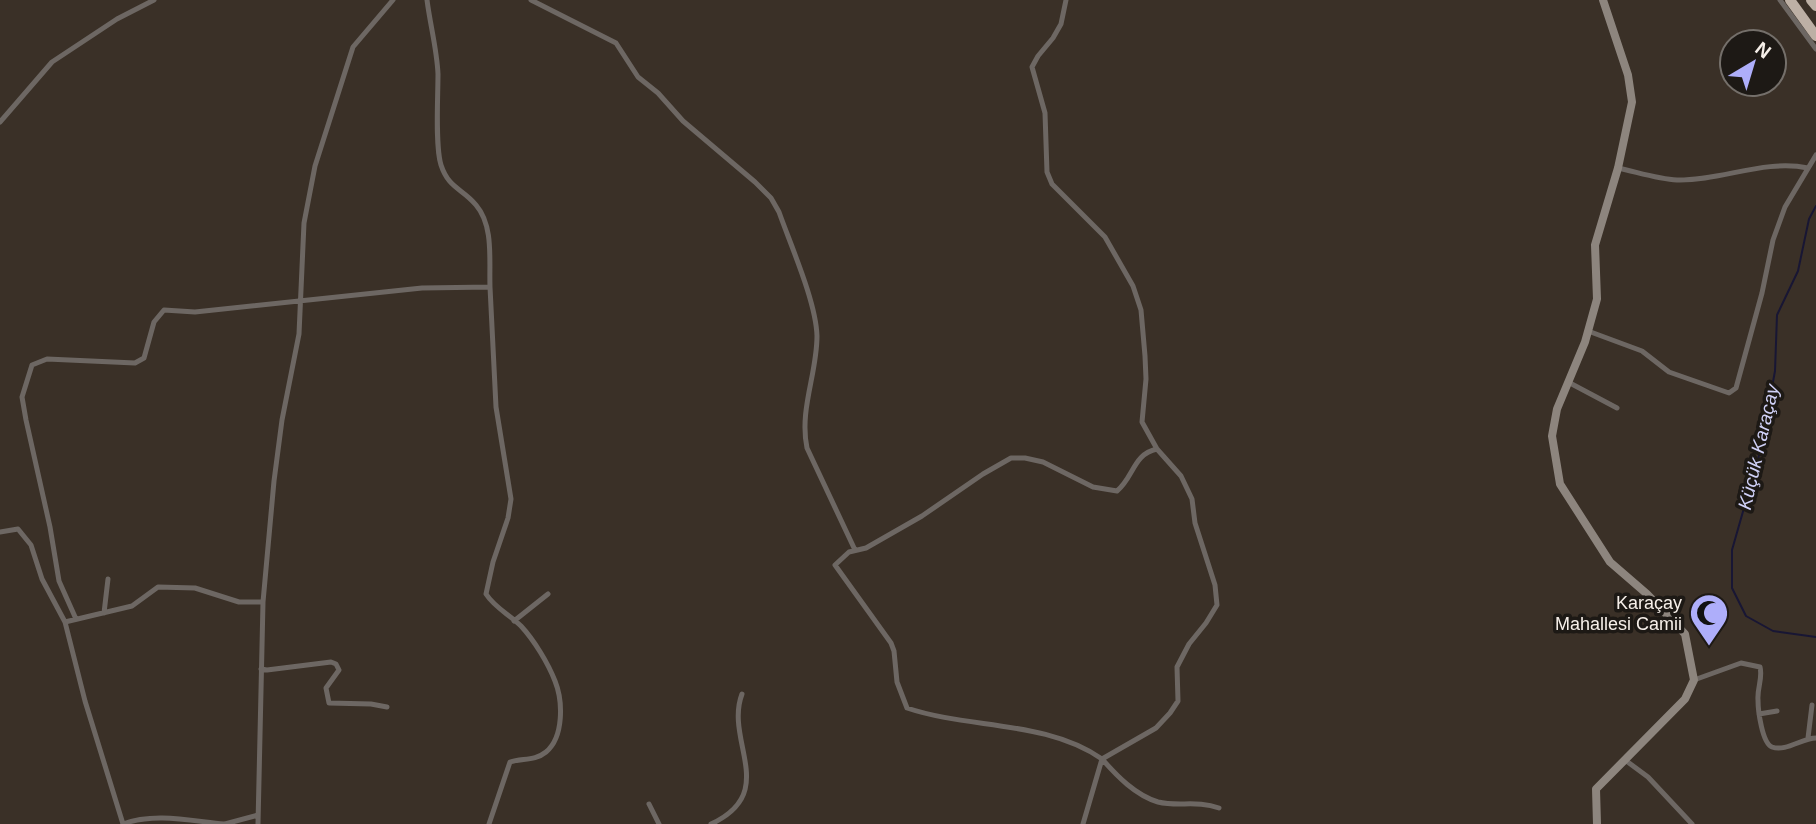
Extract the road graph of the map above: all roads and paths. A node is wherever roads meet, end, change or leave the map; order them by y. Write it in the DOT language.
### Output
graph roads {
  1 [pos="154,0"];
  2 [pos="393,0"];
  3 [pos="427,0"];
  4 [pos="531,0"];
  5 [pos="1066,0"];
  6 [pos="1603,0"];
  7 [pos="1780,0"];
  8 [pos="1790,0"];
  9 [pos="1811,0"];
  10 [pos="1816,6"];
  11 [pos="1816,36"];
  12 [pos="1816,49"];
  13 [pos="0,122"];
  14 [pos="1816,155"];
  15 [pos="1618,168"];
  16 [pos="1808,168"];
  17 [pos="490,287"];
  18 [pos="302,301"];
  19 [pos="1588,331"];
  20 [pos="1568,382"];
  21 [pos="1617,408"];
  22 [pos="1157,449"];
  23 [pos="0,532"];
  24 [pos="855,550"];
  25 [pos="108,579"];
  26 [pos="548,594"];
  27 [pos="263,602"];
  28 [pos="104,612"];
  29 [pos="76,619"];
  30 [pos="514,621"];
  31 [pos="65,622"];
  32 [pos="261,669"];
  33 [pos="1694,681"];
  34 [pos="742,694"];
  35 [pos="1812,705"];
  36 [pos="387,707"];
  37 [pos="1777,711"];
  38 [pos="1759,714"];
  39 [pos="1813,717"];
  40 [pos="1808,738"];
  41 [pos="1816,738"];
  42 [pos="1101,759"];
  43 [pos="1625,760"];
  44 [pos="649,804"];
  45 [pos="1219,808"];
  46 [pos="258,816"];
  47 [pos="123,824"];
  48 [pos="224,824"];
  49 [pos="258,824"];
  50 [pos="489,824"];
  51 [pos="659,824"];
  52 [pos="711,824"];
  53 [pos="1083,824"];
  54 [pos="1597,824"];
  55 [pos="1692,824"];
  1 -- 13 [label="street"];
  2 -- 18 [label="street"];
  3 -- 17 [label="street"];
  4 -- 24 [label="street"];
  5 -- 22 [label="street"];
  6 -- 15 [label="street"];
  7 -- 12 [label="street"];
  8 -- 11 [label="highway"];
  9 -- 10 [label="highway"];
  14 -- 16 [label="street"];
  15 -- 16 [label="street"];
  15 -- 19 [label="street"];
  16 -- 19 [label="street"];
  17 -- 18 [label="street"];
  17 -- 30 [label="street"];
  18 -- 27 [label="street"];
  18 -- 29 [label="street"];
  19 -- 20 [label="street"];
  20 -- 21 [label="street"];
  20 -- 33 [label="street"];
  22 -- 24 [label="street"];
  22 -- 42 [label="street"];
  23 -- 31 [label="street"];
  24 -- 42 [label="street"];
  25 -- 28 [label="street"];
  26 -- 30 [label="street"];
  27 -- 28 [label="street"];
  27 -- 32 [label="street"];
  28 -- 29 [label="street"];
  29 -- 31 [label="street"];
  30 -- 50 [label="street"];
  31 -- 47 [label="street"];
  32 -- 36 [label="street"];
  32 -- 46 [label="street"];
  33 -- 38 [label="street"];
  33 -- 43 [label="street"];
  34 -- 52 [label="street"];
  35 -- 39 [label="street"];
  37 -- 38 [label="street"];
  38 -- 40 [label="street"];
  39 -- 40 [label="street"];
  40 -- 41 [label="street"];
  42 -- 45 [label="street"];
  42 -- 53 [label="street"];
  43 -- 54 [label="street"];
  43 -- 55 [label="street"];
  44 -- 51 [label="street"];
  46 -- 48 [label="street"];
  46 -- 49 [label="street"];
  47 -- 48 [label="street"];
}
